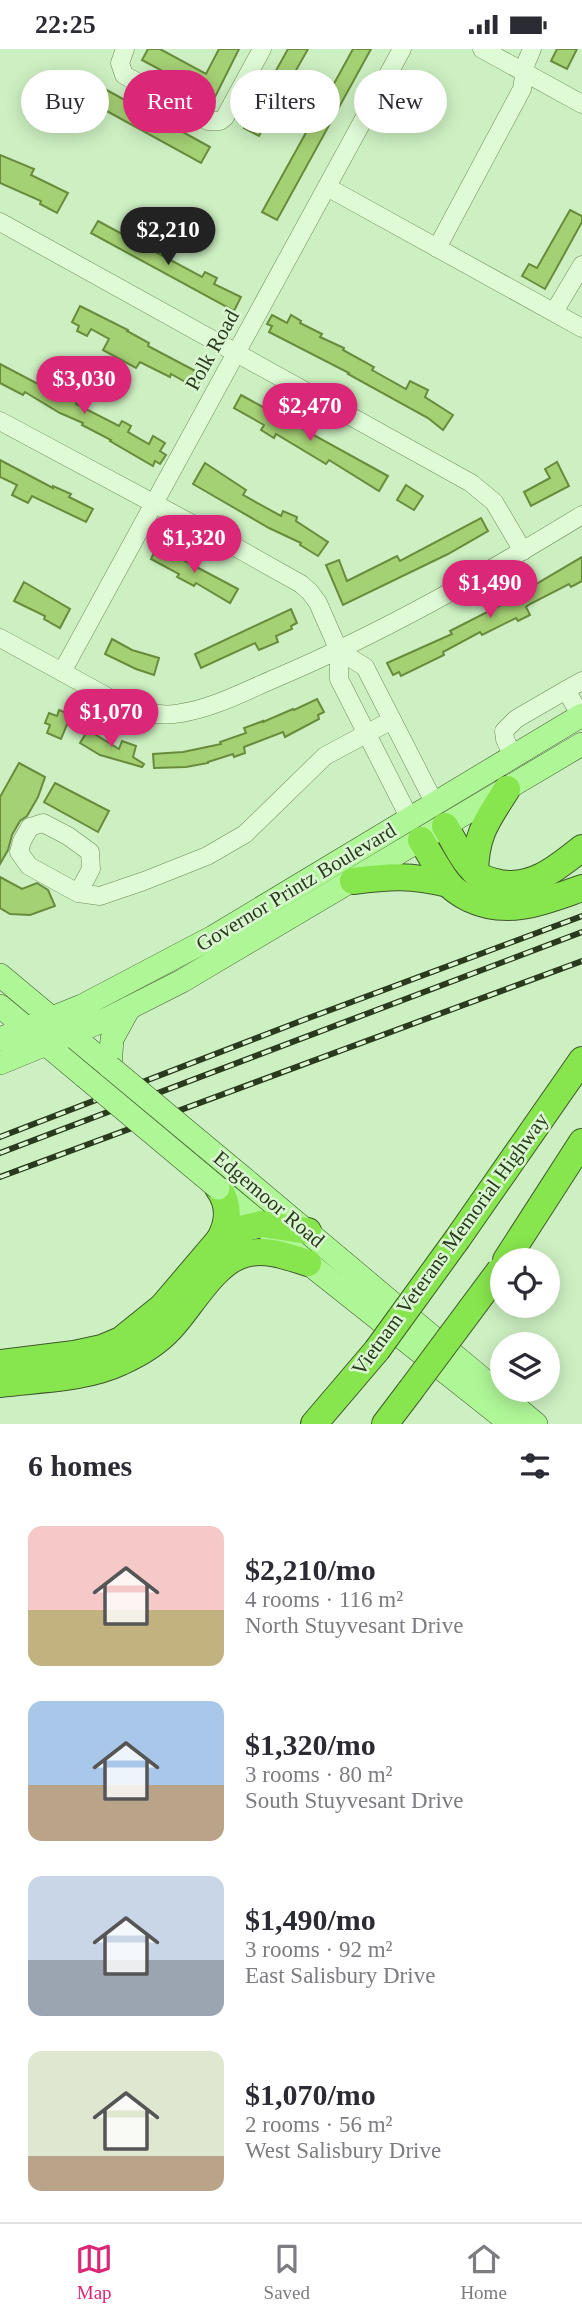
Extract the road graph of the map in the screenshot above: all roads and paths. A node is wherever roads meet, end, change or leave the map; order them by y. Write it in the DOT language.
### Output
graph roads {
  1 [pos="125,49"];
  2 [pos="262,49"];
  3 [pos="402,49"];
  4 [pos="482,49"];
  5 [pos="532,49"];
  6 [pos="525,72"];
  7 [pos="582,104"];
  8 [pos="327,187"];
  9 [pos="0,222"];
  10 [pos="437,248"];
  11 [pos="582,265"];
  12 [pos="554,312"];
  13 [pos="582,328"];
  14 [pos="236,352"];
  15 [pos="0,421"];
  16 [pos="154,503"];
  17 [pos="582,515"];
  18 [pos="523,551"];
  19 [pos="0,638"];
  20 [pos="339,651"];
  21 [pos="62,672"];
  22 [pos="582,681"];
  23 [pos="566,690"];
  24 [pos="581,716"];
  25 [pos="392,720"];
  26 [pos="367,733"];
  27 [pos="582,744"];
  28 [pos="513,757"];
  29 [pos="507,789"];
  30 [pos="440,815"];
  31 [pos="416,829"];
  32 [pos="582,848"];
  33 [pos="475,872"];
  34 [pos="353,881"];
  35 [pos="449,884"];
  36 [pos="582,888"];
  37 [pos="78,893"];
  38 [pos="0,975"];
  39 [pos="0,1006"];
  40 [pos="129,1008"];
  41 [pos="53,1019"];
  42 [pos="28,1029"];
  43 [pos="71,1034"];
  44 [pos="0,1039"];
  45 [pos="47,1045"];
  46 [pos="582,1060"];
  47 [pos="0,1063"];
  48 [pos="110,1067"];
  49 [pos="582,1142"];
  50 [pos="582,1159"];
  51 [pos="229,1182"];
  52 [pos="551,1191"];
  53 [pos="262,1224"];
  54 [pos="308,1231"];
  55 [pos="219,1240"];
  56 [pos="514,1248"];
  57 [pos="308,1263"];
  58 [pos="490,1283"];
  59 [pos="0,1363"];
  60 [pos="0,1384"];
  61 [pos="503,1419"];
  62 [pos="314,1424"];
  63 [pos="385,1424"];
  64 [pos="536,1424"];
  1 -- 2 [label="street"];
  3 -- 8 [label="street, Polk Road"];
  4 -- 6 [label="street"];
  5 -- 6 [label="street"];
  6 -- 7 [label="street"];
  6 -- 10 [label="street"];
  8 -- 10 [label="street"];
  8 -- 14 [label="street, Polk Road"];
  9 -- 14 [label="street"];
  10 -- 12 [label="street"];
  11 -- 12 [label="street"];
  12 -- 13 [label="street"];
  14 -- 16 [label="street, Polk Road"];
  14 -- 18 [label="street"];
  15 -- 16 [label="street"];
  16 -- 20 [label="street"];
  16 -- 21 [label="street, Polk Road"];
  17 -- 18 [label="street"];
  18 -- 20 [label="street"];
  19 -- 21 [label="street"];
  20 -- 21 [label="street"];
  20 -- 25 [label="street"];
  20 -- 26 [label="street"];
  22 -- 23 [label="street"];
  23 -- 24 [label="street"];
  23 -- 28 [label="street"];
  24 -- 28 [label="main road, Governor Printz Boulevard"];
  25 -- 26 [label="street"];
  25 -- 30 [label="street"];
  26 -- 31 [label="street"];
  26 -- 37 [label="street"];
  27 -- 29 [label="main road, Governor Printz Boulevard"];
  28 -- 30 [label="main road, Governor Printz Boulevard"];
  29 -- 30 [label="main road, Governor Printz Boulevard"];
  29 -- 33 [label="highway"];
  30 -- 31 [label="main road, Governor Printz Boulevard"];
  30 -- 33 [label="highway"];
  31 -- 34 [label="main road, Governor Printz Boulevard"];
  31 -- 35 [label="highway"];
  31 -- 41 [label="main road, Governor Printz Boulevard"];
  32 -- 33 [label="highway"];
  34 -- 35 [label="highway"];
  34 -- 40 [label="main road, Governor Printz Boulevard"];
  35 -- 36 [label="highway"];
  38 -- 41 [label="main road, Edgemoor Road"];
  39 -- 42 [label="main road, Edgemoor Road"];
  40 -- 43 [label="main road, Governor Printz Boulevard"];
  40 -- 48 [label="main road"];
  41 -- 42 [label="main road, Governor Printz Boulevard"];
  41 -- 43 [label="main road, Edgemoor Road"];
  42 -- 44 [label="main road, Governor Printz Boulevard"];
  42 -- 45 [label="main road, Edgemoor Road"];
  43 -- 45 [label="main road, Governor Printz Boulevard"];
  43 -- 48 [label="main road, Edgemoor Road"];
  45 -- 47 [label="main road, Governor Printz Boulevard"];
  45 -- 51 [label="main road, Edgemoor Road, bridge"];
  46 -- 62 [label="highway, Vietnam Veterans Memorial Highway, bridge"];
  48 -- 51 [label="main road, Edgemoor Road, bridge"];
  49 -- 52 [label="highway"];
  50 -- 52 [label="highway"];
  51 -- 53 [label="main road, Edgemoor Road"];
  51 -- 54 [label="main road, Edgemoor Road"];
  51 -- 55 [label="highway"];
  52 -- 56 [label="highway"];
  53 -- 54 [label="highway"];
  53 -- 55 [label="highway"];
  53 -- 57 [label="main road, Edgemoor Road"];
  54 -- 64 [label="main road, Edgemoor Road"];
  55 -- 59 [label="highway"];
  57 -- 60 [label="highway"];
  57 -- 61 [label="main road, Edgemoor Road"];
  58 -- 63 [label="highway, bridge"];
}
